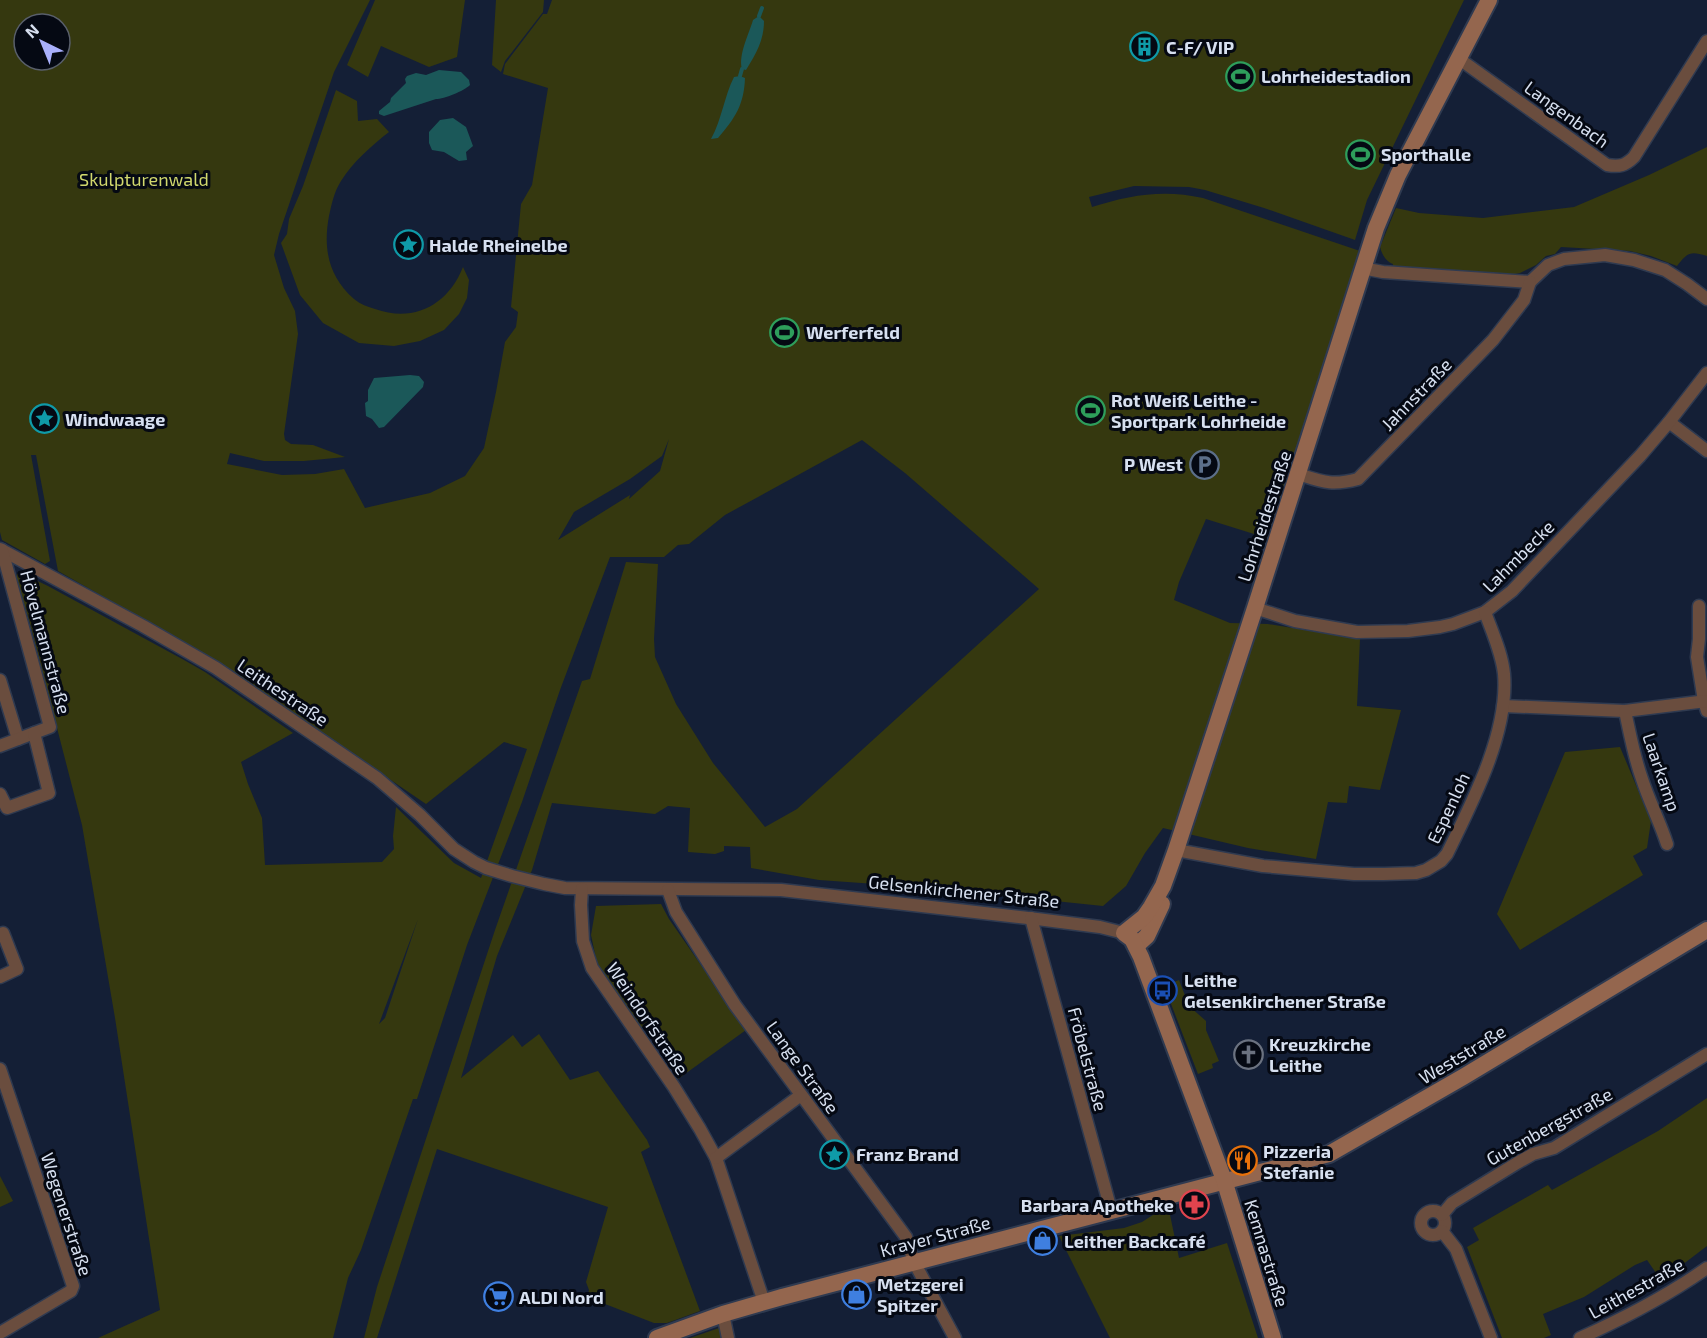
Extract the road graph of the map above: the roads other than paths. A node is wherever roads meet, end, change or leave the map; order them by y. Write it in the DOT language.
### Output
graph roads {
  1 [pos="1489,0"];
  2 [pos="1707,41"];
  3 [pos="1458,58"];
  4 [pos="1362,268"];
  5 [pos="1530,282"];
  6 [pos="1707,299"];
  7 [pos="1707,373"];
  8 [pos="1669,422"];
  9 [pos="1707,451"];
  10 [pos="1298,474"];
  11 [pos="1,549"];
  12 [pos="1699,606"];
  13 [pos="1255,608"];
  14 [pos="1485,612"];
  15 [pos="0,680"];
  16 [pos="1706,704"];
  17 [pos="1503,706"];
  18 [pos="1625,711"];
  19 [pos="34,733"];
  20 [pos="18,739"];
  21 [pos="0,746"];
  22 [pos="0,794"];
  23 [pos="1667,844"];
  24 [pos="1176,850"];
  25 [pos="531,881"];
  26 [pos="1163,886"];
  27 [pos="582,889"];
  28 [pos="668,890"];
  29 [pos="1031,918"];
  30 [pos="1707,930"];
  31 [pos="3,933"];
  32 [pos="1124,933"];
  33 [pos="1136,946"];
  34 [pos="0,977"];
  35 [pos="1707,1054"];
  36 [pos="0,1069"];
  37 [pos="3,1091"];
  38 [pos="801,1095"];
  39 [pos="716,1158"];
  40 [pos="1224,1180"];
  41 [pos="1111,1210"];
  42 [pos="1442,1215"];
  43 [pos="1442,1231"];
  44 [pos="914,1262"];
  45 [pos="1707,1268"];
  46 [pos="764,1302"];
  47 [pos="723,1314"];
  48 [pos="0,1333"];
  49 [pos="657,1338"];
  50 [pos="728,1338"];
  51 [pos="955,1338"];
  52 [pos="1273,1338"];
  53 [pos="1491,1338"];
  54 [pos="1581,1338"];
  1 -- 3 [label="street, Lohrheidestraße"];
  2 -- 3 [label="street, Langenbach"];
  3 -- 4 [label="street, Lohrheidestraße"];
  4 -- 5 [label="street"];
  4 -- 10 [label="street, Lohrheidestraße"];
  5 -- 6 [label="street, Jahnstraße"];
  5 -- 10 [label="street, Jahnstraße"];
  7 -- 8 [label="street, Lahmbecke"];
  8 -- 9 [label="street"];
  8 -- 14 [label="street, Lahmbecke"];
  10 -- 13 [label="street, Lohrheidestraße"];
  11 -- 19 [label="street, Hövelmannstraße"];
  11 -- 25 [label="street, Leithestraße"];
  12 -- 16 [label="street, Laarkamp"];
  13 -- 14 [label="street, Lahmbecke"];
  13 -- 24 [label="street, Lohrheidestraße"];
  14 -- 17 [label="street, Espenloh"];
  15 -- 20 [label="street"];
  16 -- 18 [label="street, Laarkamp"];
  17 -- 18 [label="street, Laarkamp"];
  17 -- 24 [label="street, Espenloh"];
  18 -- 23 [label="street, Laarkamp"];
  19 -- 20 [label="street, Hövelmannstraße"];
  19 -- 22 [label="street, Hövelmannstraße"];
  20 -- 21 [label="street, Hövelmannstraße"];
  24 -- 26 [label="street, Lohrheidestraße"];
  25 -- 27 [label="street, Gelsenkirchener Straße"];
  26 -- 32 [label="street, Lohrheidestraße"];
  26 -- 33 [label="street, Lohrheidestraße"];
  27 -- 28 [label="street, Gelsenkirchener Straße"];
  27 -- 39 [label="street, Weindorfstraße"];
  28 -- 29 [label="street, Gelsenkirchener Straße"];
  28 -- 38 [label="street, Lange Straße"];
  29 -- 32 [label="street, Gelsenkirchener Straße"];
  29 -- 41 [label="street, Fröbelstraße"];
  30 -- 40 [label="street, Weststraße"];
  31 -- 34 [label="street"];
  32 -- 33 [label="street"];
  33 -- 40 [label="street"];
  35 -- 42 [label="street, Gutenbergstraße"];
  36 -- 37 [label="street, Wegenerstraße"];
  37 -- 48 [label="street, Wegenerstraße"];
  38 -- 39 [label="street"];
  38 -- 44 [label="street, Lange Straße"];
  39 -- 46 [label="street, Weindorfstraße"];
  40 -- 41 [label="street, Krayer Straße"];
  40 -- 52 [label="street, Kemnastraße"];
  41 -- 44 [label="street, Krayer Straße"];
  42 -- 43 [label="street"];
  42 -- 43 [label="street, Gutenbergstraße"];
  43 -- 53 [label="street"];
  44 -- 46 [label="street, Krayer Straße"];
  44 -- 51 [label="street, Lange Straße"];
  45 -- 54 [label="street, Leithestraße"];
  46 -- 47 [label="street, Krayer Straße"];
  47 -- 49 [label="street, Krayer Straße"];
  47 -- 50 [label="street"];
}
